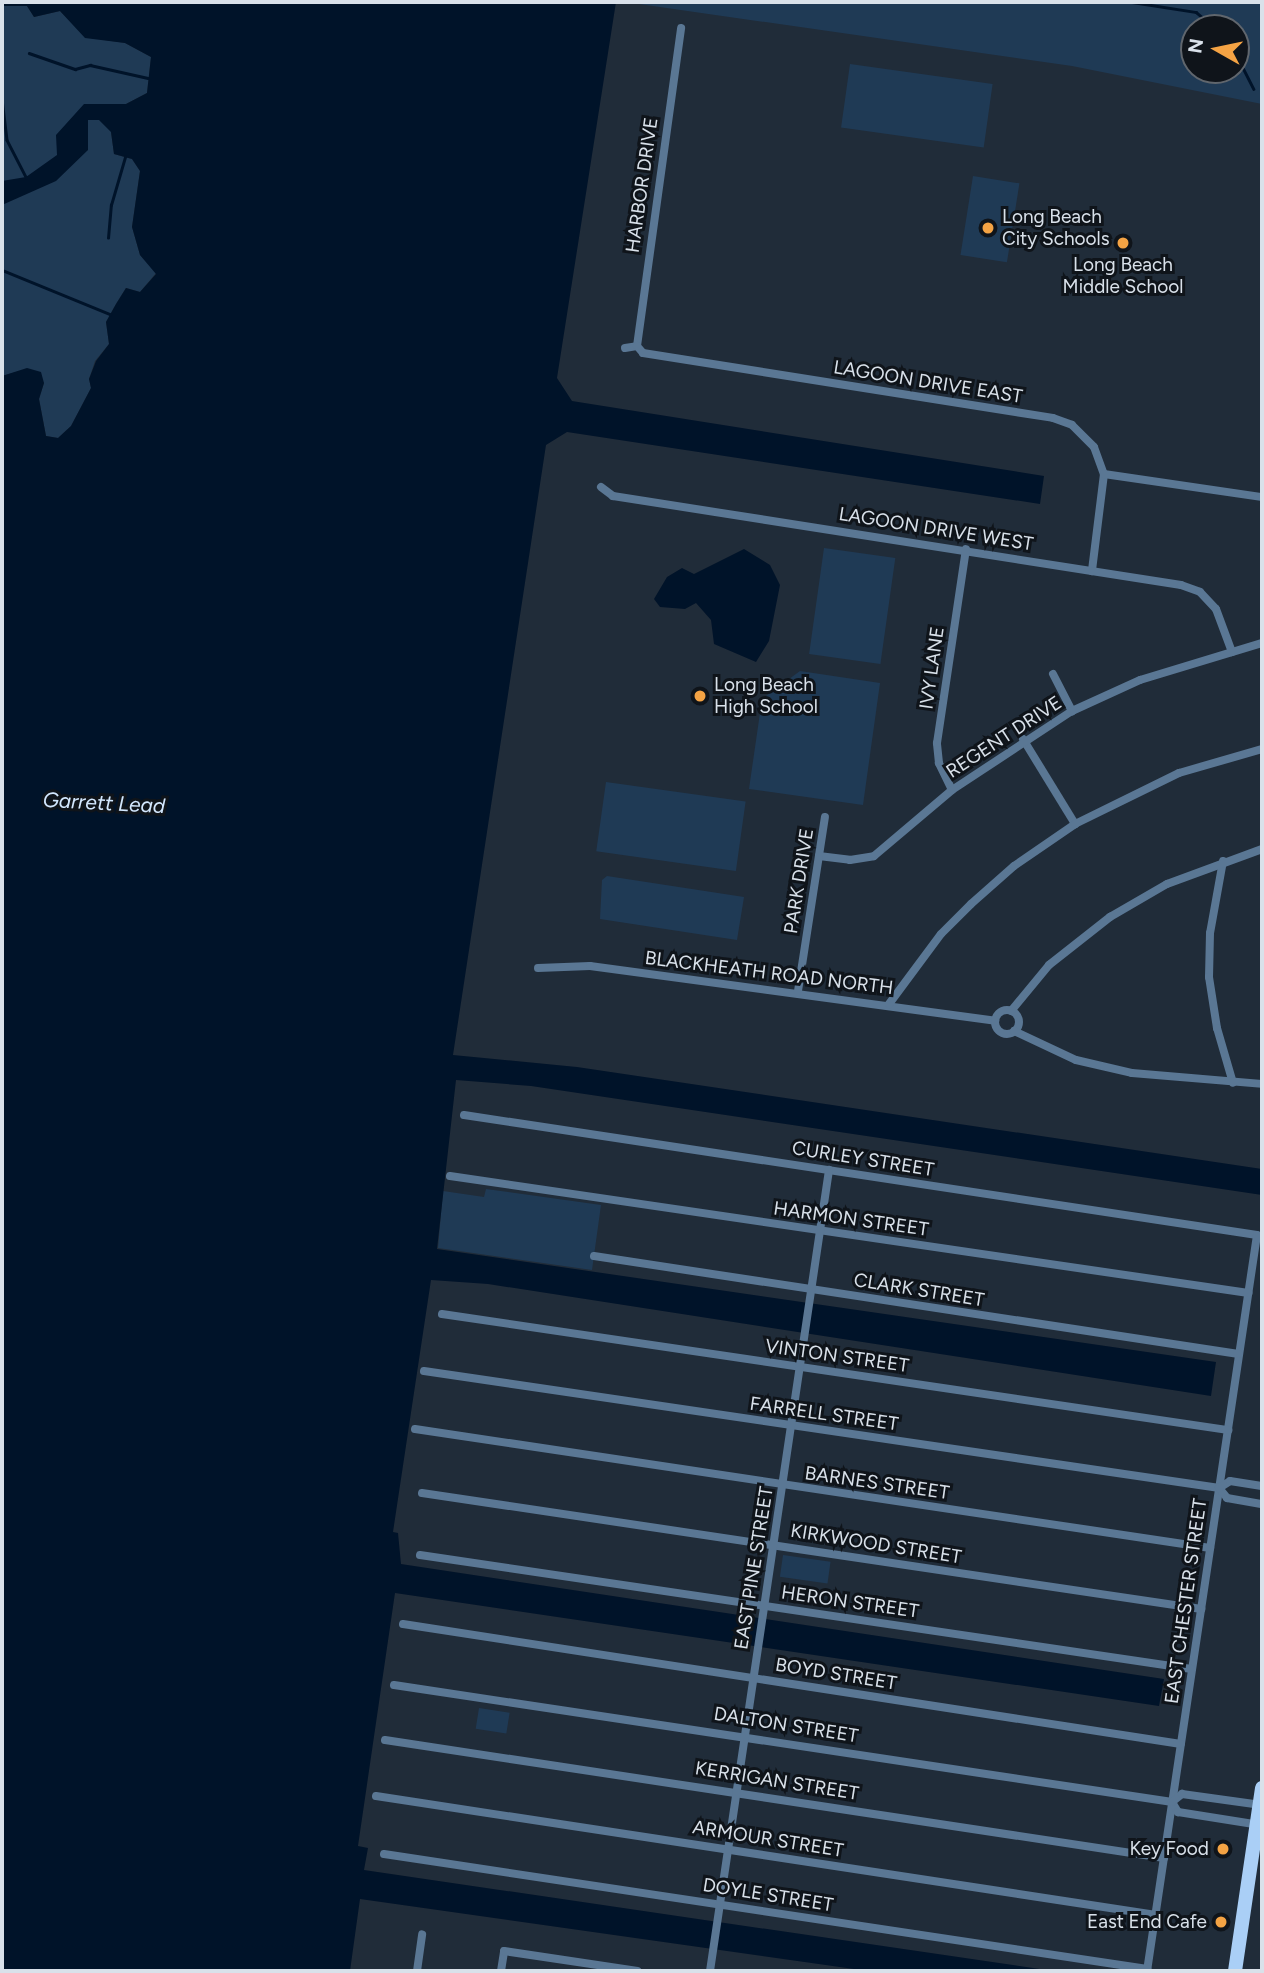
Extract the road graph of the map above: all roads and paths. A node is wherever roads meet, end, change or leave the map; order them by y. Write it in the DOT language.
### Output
graph roads {
  1 [pos="681,28"];
  2 [pos="637,346"];
  3 [pos="625,348"];
  4 [pos="1104,474"];
  5 [pos="601,487"];
  6 [pos="1262,497"];
  7 [pos="966,549"];
  8 [pos="1091,571"];
  9 [pos="1262,643"];
  10 [pos="1232,652"];
  11 [pos="1053,674"];
  12 [pos="1072,710"];
  13 [pos="1023,739"];
  14 [pos="1262,749"];
  15 [pos="951,789"];
  16 [pos="825,817"];
  17 [pos="1075,824"];
  18 [pos="1262,849"];
  19 [pos="819,856"];
  20 [pos="1223,861"];
  21 [pos="538,968"];
  22 [pos="798,991"];
  23 [pos="889,1004"];
  24 [pos="1011,1011"];
  25 [pos="995,1021"];
  26 [pos="1014,1031"];
  27 [pos="1233,1083"];
  28 [pos="1262,1084"];
  29 [pos="464,1115"];
  30 [pos="829,1170"];
  31 [pos="450,1177"];
  32 [pos="821,1230"];
  33 [pos="1257,1235"];
  34 [pos="594,1256"];
  35 [pos="1248,1293"];
  36 [pos="811,1294"];
  37 [pos="442,1314"];
  38 [pos="1239,1354"];
  39 [pos="800,1366"];
  40 [pos="424,1371"];
  41 [pos="792,1425"];
  42 [pos="415,1429"];
  43 [pos="1228,1430"];
  44 [pos="783,1485"];
  45 [pos="1262,1486"];
  46 [pos="1219,1488"];
  47 [pos="422,1493"];
  48 [pos="1262,1504"];
  49 [pos="774,1544"];
  50 [pos="1210,1548"];
  51 [pos="420,1555"];
  52 [pos="764,1609"];
  53 [pos="1201,1609"];
  54 [pos="403,1624"];
  55 [pos="1192,1669"];
  56 [pos="754,1677"];
  57 [pos="394,1685"];
  58 [pos="745,1734"];
  59 [pos="385,1740"];
  60 [pos="1181,1744"];
  61 [pos="1262,1788"];
  62 [pos="737,1790"];
  63 [pos="376,1796"];
  64 [pos="1172,1802"];
  65 [pos="1261,1805"];
  66 [pos="1260,1825"];
  67 [pos="728,1848"];
  68 [pos="384,1854"];
  69 [pos="1164,1858"];
  70 [pos="720,1903"];
  71 [pos="1156,1915"];
  72 [pos="422,1934"];
  73 [pos="1147,1970"];
  74 [pos="417,1971"];
  75 [pos="501,1971"];
  76 [pos="638,1971"];
  77 [pos="710,1971"];
  78 [pos="1235,1971"];
  1 -- 2 [label="street, HARBOR DRIVE"];
  2 -- 3 [label="street, LAGOON DRIVE EAST"];
  2 -- 4 [label="street, LAGOON DRIVE EAST"];
  4 -- 6 [label="street"];
  4 -- 8 [label="street"];
  5 -- 7 [label="street, LAGOON DRIVE WEST"];
  7 -- 8 [label="street, LAGOON DRIVE WEST"];
  7 -- 15 [label="street, IVY LANE"];
  8 -- 10 [label="street, LAGOON DRIVE WEST"];
  9 -- 10 [label="street, REGENT DRIVE"];
  10 -- 12 [label="street, REGENT DRIVE"];
  11 -- 12 [label="street"];
  12 -- 13 [label="street, REGENT DRIVE"];
  13 -- 15 [label="street, REGENT DRIVE"];
  13 -- 17 [label="street"];
  14 -- 17 [label="street"];
  15 -- 19 [label="street, REGENT DRIVE"];
  16 -- 19 [label="street, PARK DRIVE"];
  17 -- 23 [label="street"];
  18 -- 20 [label="street"];
  19 -- 22 [label="street, PARK DRIVE"];
  20 -- 24 [label="street"];
  20 -- 27 [label="street"];
  21 -- 22 [label="street, BLACKHEATH ROAD NORTH"];
  22 -- 23 [label="street, BLACKHEATH ROAD NORTH"];
  23 -- 25 [label="street, BLACKHEATH ROAD NORTH"];
  24 -- 25 [label="street"];
  24 -- 26 [label="street"];
  25 -- 26 [label="street"];
  26 -- 27 [label="street"];
  27 -- 28 [label="street"];
  29 -- 30 [label="street, CURLEY STREET"];
  30 -- 32 [label="street, EAST PINE STREET"];
  30 -- 33 [label="street, CURLEY STREET"];
  31 -- 32 [label="street, HARMON STREET"];
  32 -- 35 [label="street, HARMON STREET"];
  32 -- 36 [label="street, EAST PINE STREET"];
  33 -- 35 [label="street, EAST CHESTER STREET"];
  34 -- 36 [label="street, CLARK STREET"];
  35 -- 38 [label="street, EAST CHESTER STREET"];
  36 -- 38 [label="street, CLARK STREET"];
  36 -- 39 [label="street, EAST PINE STREET"];
  37 -- 39 [label="street, VINTON STREET"];
  38 -- 43 [label="street, EAST CHESTER STREET"];
  39 -- 41 [label="street, EAST PINE STREET"];
  39 -- 43 [label="street, VINTON STREET"];
  40 -- 41 [label="street, FARRELL STREET"];
  41 -- 44 [label="street, EAST PINE STREET"];
  41 -- 46 [label="street, FARRELL STREET"];
  42 -- 44 [label="street, BARNES STREET"];
  43 -- 46 [label="street, EAST CHESTER STREET"];
  44 -- 49 [label="street, EAST PINE STREET"];
  44 -- 50 [label="street, BARNES STREET"];
  45 -- 46 [label="street"];
  46 -- 48 [label="street"];
  46 -- 50 [label="street, EAST CHESTER STREET"];
  47 -- 49 [label="street, KIRKWOOD STREET"];
  49 -- 52 [label="street, EAST PINE STREET"];
  49 -- 53 [label="street, KIRKWOOD STREET"];
  50 -- 53 [label="street, EAST CHESTER STREET"];
  51 -- 52 [label="street, HERON STREET"];
  52 -- 55 [label="street, HERON STREET"];
  52 -- 56 [label="street, EAST PINE STREET"];
  53 -- 55 [label="street, EAST CHESTER STREET"];
  54 -- 56 [label="street, BOYD STREET"];
  55 -- 60 [label="street, EAST CHESTER STREET"];
  56 -- 58 [label="street, EAST PINE STREET"];
  56 -- 60 [label="street, BOYD STREET"];
  57 -- 58 [label="street, DALTON STREET"];
  58 -- 62 [label="street, EAST PINE STREET"];
  58 -- 64 [label="street, DALTON STREET"];
  59 -- 62 [label="street, KERRIGAN STREET"];
  60 -- 64 [label="street, EAST CHESTER STREET"];
  61 -- 65 [label="highway"];
  62 -- 67 [label="street, EAST PINE STREET"];
  62 -- 69 [label="street, KERRIGAN STREET"];
  63 -- 67 [label="street, ARMOUR STREET"];
  64 -- 65 [label="street"];
  64 -- 66 [label="street"];
  64 -- 69 [label="street, EAST CHESTER STREET"];
  65 -- 66 [label="highway"];
  66 -- 78 [label="highway"];
  67 -- 70 [label="street, EAST PINE STREET"];
  67 -- 71 [label="street, ARMOUR STREET"];
  68 -- 70 [label="street, DOYLE STREET"];
  69 -- 71 [label="street, EAST CHESTER STREET"];
  70 -- 73 [label="street, DOYLE STREET"];
  70 -- 77 [label="street, EAST PINE STREET"];
  71 -- 73 [label="street, EAST CHESTER STREET"];
  72 -- 74 [label="street"];
  75 -- 76 [label="street"];
}
